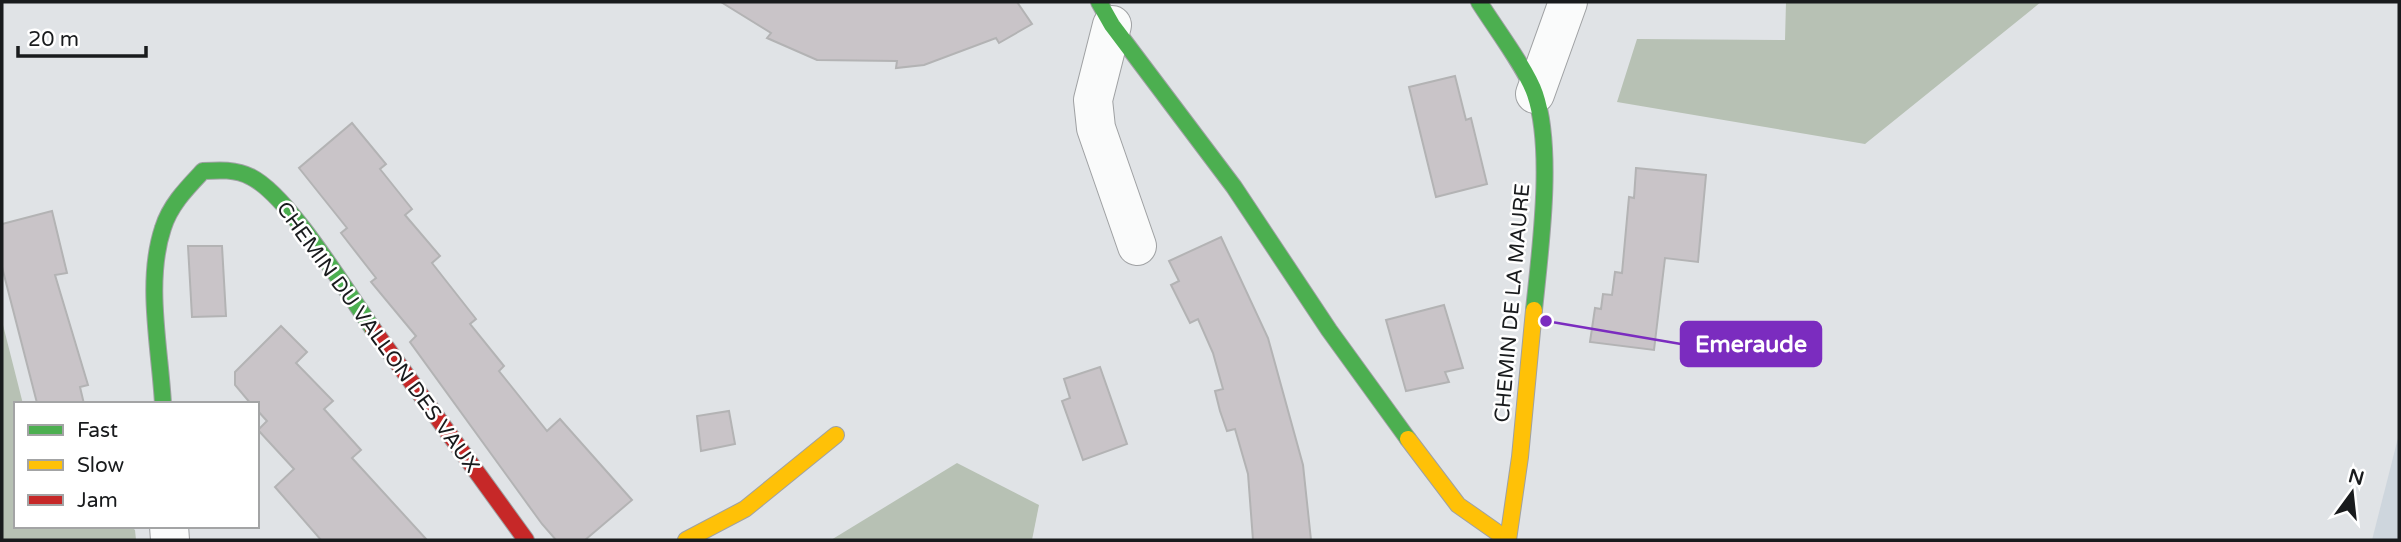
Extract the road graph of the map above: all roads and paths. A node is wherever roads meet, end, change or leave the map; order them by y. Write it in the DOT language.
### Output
graph roads {
  1 [pos="1479,2"];
  2 [pos="1568,2"];
  3 [pos="1106,13"];
  4 [pos="1535,94"];
  5 [pos="1137,246"];
  6 [pos="163,402"];
  7 [pos="836,435"];
  8 [pos="526,540"];
  9 [pos="686,540"];
  10 [pos="1508,540"];
  1 -- 4 [label="street, CHEMIN DE LA MAURE"];
  2 -- 4 [label="street"];
  3 -- 5 [label="street"];
  3 -- 10 [label="street"];
  4 -- 10 [label="street, CHEMIN DE LA MAURE"];
  6 -- 8 [label="street, CHEMIN DU VALLON DES VAUX"];
  7 -- 9 [label="street"];
}
